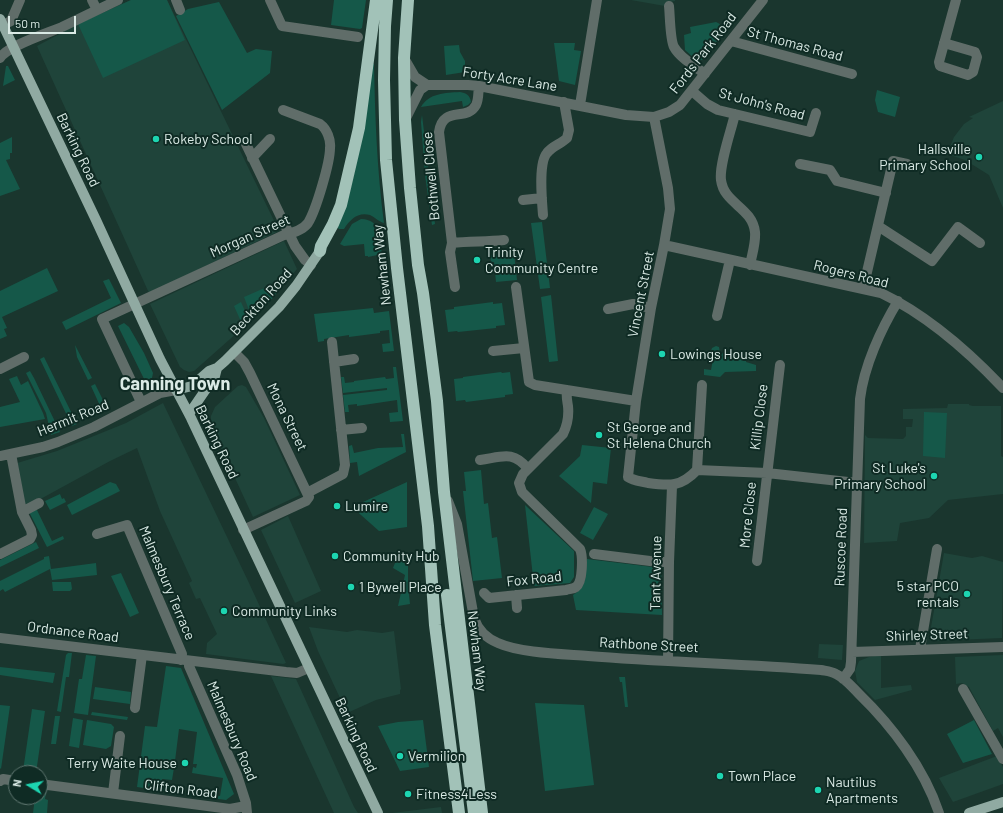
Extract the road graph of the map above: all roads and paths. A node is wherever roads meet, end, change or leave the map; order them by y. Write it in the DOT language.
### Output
graph roads {
  1 [pos="20,0"];
  2 [pos="92,0"];
  3 [pos="118,0"];
  4 [pos="176,0"];
  5 [pos="270,0"];
  6 [pos="376,0"];
  7 [pos="387,0"];
  8 [pos="408,0"];
  9 [pos="597,0"];
  10 [pos="763,0"];
  11 [pos="956,0"];
  12 [pos="669,6"];
  13 [pos="97,10"];
  14 [pos="180,10"];
  15 [pos="2,22"];
  16 [pos="358,37"];
  17 [pos="731,41"];
  18 [pos="944,43"];
  19 [pos="14,47"];
  20 [pos="0,58"];
  21 [pos="404,58"];
  22 [pos="705,74"];
  23 [pos="852,74"];
  24 [pos="427,85"];
  25 [pos="479,86"];
  26 [pos="692,91"];
  27 [pos="564,102"];
  28 [pos="580,105"];
  29 [pos="283,110"];
  30 [pos="816,113"];
  31 [pos="735,114"];
  32 [pos="654,117"];
  33 [pos="405,120"];
  34 [pos="270,140"];
  35 [pos="246,144"];
  36 [pos="252,158"];
  37 [pos="800,164"];
  38 [pos="907,164"];
  39 [pos="886,192"];
  40 [pos="542,198"];
  41 [pos="523,200"];
  42 [pos="543,214"];
  43 [pos="878,226"];
  44 [pos="289,234"];
  45 [pos="504,240"];
  46 [pos="452,243"];
  47 [pos="980,243"];
  48 [pos="664,245"];
  49 [pos="320,251"];
  50 [pos="730,260"];
  51 [pos="312,265"];
  52 [pos="750,265"];
  53 [pos="455,287"];
  54 [pos="516,287"];
  55 [pos="863,289"];
  56 [pos="898,301"];
  57 [pos="136,304"];
  58 [pos="651,308"];
  59 [pos="608,309"];
  60 [pos="717,316"];
  61 [pos="332,342"];
  62 [pos="524,348"];
  63 [pos="493,351"];
  64 [pos="234,352"];
  65 [pos="24,357"];
  66 [pos="354,359"];
  67 [pos="334,362"];
  68 [pos="780,365"];
  69 [pos="217,368"];
  70 [pos="0,370"];
  71 [pos="702,385"];
  72 [pos="1003,388"];
  73 [pos="176,390"];
  74 [pos="567,390"];
  75 [pos="636,401"];
  76 [pos="141,402"];
  77 [pos="189,414"];
  78 [pos="362,428"];
  79 [pos="341,430"];
  80 [pos="11,454"];
  81 [pos="0,456"];
  82 [pos="480,460"];
  83 [pos="528,469"];
  84 [pos="697,470"];
  85 [pos="767,473"];
  86 [pos="857,483"];
  87 [pos="672,486"];
  88 [pos="444,492"];
  89 [pos="308,495"];
  90 [pos="39,503"];
  91 [pos="22,512"];
  92 [pos="243,530"];
  93 [pos="96,534"];
  94 [pos="937,549"];
  95 [pos="0,554"];
  96 [pos="594,554"];
  97 [pos="757,561"];
  98 [pos="669,562"];
  99 [pos="487,595"];
  100 [pos="516,595"];
  101 [pos="471,608"];
  102 [pos="517,608"];
  103 [pos="447,622"];
  104 [pos="0,638"];
  105 [pos="1003,647"];
  106 [pos="920,649"];
  107 [pos="852,652"];
  108 [pos="142,655"];
  109 [pos="186,660"];
  110 [pos="668,661"];
  111 [pos="309,668"];
  112 [pos="843,678"];
  113 [pos="962,689"];
  114 [pos="135,708"];
  115 [pos="120,736"];
  116 [pos="1003,759"];
  117 [pos="48,785"];
  118 [pos="113,793"];
  119 [pos="1003,802"];
  120 [pos="247,810"];
  121 [pos="378,813"];
  122 [pos="459,813"];
  123 [pos="467,813"];
  124 [pos="474,813"];
  125 [pos="482,813"];
  126 [pos="939,813"];
  127 [pos="969,813"];
  1 -- 15 [label="street"];
  2 -- 13 [label="street"];
  3 -- 13 [label="street"];
  4 -- 14 [label="street"];
  5 -- 16 [label="street"];
  6 -- 49 [label="highway"];
  7 -- 103 [label="highway, Newham Way"];
  8 -- 21 [label="highway, Newham Way"];
  9 -- 28 [label="street"];
  10 -- 17 [label="street, Fords Park Road"];
  11 -- 18 [label="street"];
  12 -- 22 [label="street"];
  13 -- 19 [label="street"];
  15 -- 19 [label="main road, Barking Road"];
  17 -- 22 [label="street, Fords Park Road"];
  17 -- 23 [label="street, St Thomas Road"];
  19 -- 20 [label="street"];
  19 -- 57 [label="main road, Barking Road"];
  21 -- 24 [label="street"];
  21 -- 33 [label="highway, Newham Way"];
  22 -- 26 [label="street, Fords Park Road"];
  24 -- 25 [label="street, Forty Acre Lane"];
  24 -- 33 [label="street"];
  25 -- 27 [label="street, Forty Acre Lane"];
  25 -- 46 [label="street, Bothwell Close"];
  26 -- 31 [label="street, St John's Road"];
  26 -- 32 [label="street, Fords Park Road"];
  27 -- 28 [label="street, Fords Park Road"];
  27 -- 40 [label="street"];
  28 -- 32 [label="street, Fords Park Road"];
  29 -- 44 [label="street, Morgan Street"];
  30 -- 31 [label="street, St John's Road"];
  31 -- 52 [label="street"];
  32 -- 48 [label="street, Vincent Street"];
  33 -- 88 [label="highway, Newham Way"];
  34 -- 36 [label="street"];
  35 -- 36 [label="street"];
  36 -- 44 [label="street"];
  37 -- 39 [label="street"];
  38 -- 39 [label="street"];
  39 -- 43 [label="street"];
  40 -- 41 [label="street"];
  40 -- 42 [label="street"];
  43 -- 47 [label="street"];
  43 -- 55 [label="street"];
  44 -- 51 [label="street"];
  44 -- 57 [label="street, Morgan Street"];
  45 -- 46 [label="street"];
  46 -- 53 [label="street, Bothwell Close"];
  48 -- 50 [label="street, Rogers Road"];
  48 -- 58 [label="street, Vincent Street"];
  49 -- 51 [label="main road, Beckton Road"];
  50 -- 52 [label="street, Rogers Road"];
  50 -- 60 [label="street"];
  51 -- 64 [label="main road, Beckton Road"];
  52 -- 55 [label="street, Rogers Road"];
  54 -- 62 [label="street"];
  55 -- 56 [label="street, Rogers Road"];
  56 -- 72 [label="street, Rogers Road"];
  56 -- 86 [label="street, Ruscoe Road"];
  57 -- 73 [label="main road, Barking Road"];
  57 -- 76 [label="street, Morgan Street"];
  58 -- 59 [label="street"];
  58 -- 75 [label="street, Vincent Street"];
  61 -- 67 [label="street"];
  62 -- 63 [label="street"];
  62 -- 74 [label="street"];
  64 -- 69 [label="main road, Beckton Road"];
  64 -- 89 [label="street, Mona Street"];
  65 -- 70 [label="street"];
  66 -- 67 [label="street"];
  67 -- 79 [label="street"];
  68 -- 85 [label="street, Killip Close"];
  69 -- 73 [label="main road, Beckton Road"];
  69 -- 77 [label="main road, Beckton Road"];
  71 -- 84 [label="street"];
  73 -- 76 [label="street, Hermit Road"];
  73 -- 77 [label="main road, Barking Road"];
  74 -- 75 [label="street"];
  74 -- 83 [label="street"];
  75 -- 87 [label="street, Vincent Street"];
  76 -- 80 [label="street, Hermit Road"];
  77 -- 92 [label="main road, Barking Road"];
  78 -- 79 [label="street"];
  79 -- 89 [label="street"];
  80 -- 81 [label="street, Hermit Road"];
  80 -- 91 [label="street"];
  82 -- 83 [label="street"];
  83 -- 100 [label="street, Fox Road"];
  84 -- 85 [label="street"];
  84 -- 87 [label="street"];
  85 -- 86 [label="street"];
  85 -- 97 [label="street, More Close"];
  86 -- 107 [label="street, Ruscoe Road"];
  87 -- 98 [label="street, Tant Avenue"];
  88 -- 101 [label="street, Newham Way"];
  88 -- 103 [label="highway, Newham Way"];
  89 -- 92 [label="street"];
  90 -- 91 [label="street"];
  91 -- 95 [label="street"];
  92 -- 111 [label="main road, Barking Road"];
  93 -- 109 [label="street, Malmesbury Terrace"];
  94 -- 106 [label="street"];
  96 -- 98 [label="street"];
  98 -- 110 [label="street, Tant Avenue"];
  99 -- 100 [label="street, Fox Road"];
  100 -- 102 [label="street"];
  101 -- 110 [label="street, Rathbone Street"];
  103 -- 122 [label="highway, Newham Way"];
  103 -- 123 [label="highway, Newham Way"];
  103 -- 124 [label="highway, Newham Way"];
  103 -- 125 [label="highway, Newham Way"];
  104 -- 108 [label="street, Ordnance Road"];
  105 -- 106 [label="street, Shirley Street"];
  106 -- 107 [label="street, Shirley Street"];
  107 -- 112 [label="street, Ruscoe Road"];
  108 -- 109 [label="street, Ordnance Road"];
  108 -- 114 [label="street"];
  109 -- 111 [label="street, Ordnance Road"];
  109 -- 120 [label="street, Malmesbury Road"];
  110 -- 112 [label="street, Rathbone Street"];
  111 -- 121 [label="main road, Barking Road"];
  112 -- 126 [label="street"];
  113 -- 116 [label="street"];
  115 -- 118 [label="street"];
  117 -- 118 [label="street, Clifton Road"];
  118 -- 120 [label="street, Clifton Road"];
  119 -- 127 [label="main road"];
}
